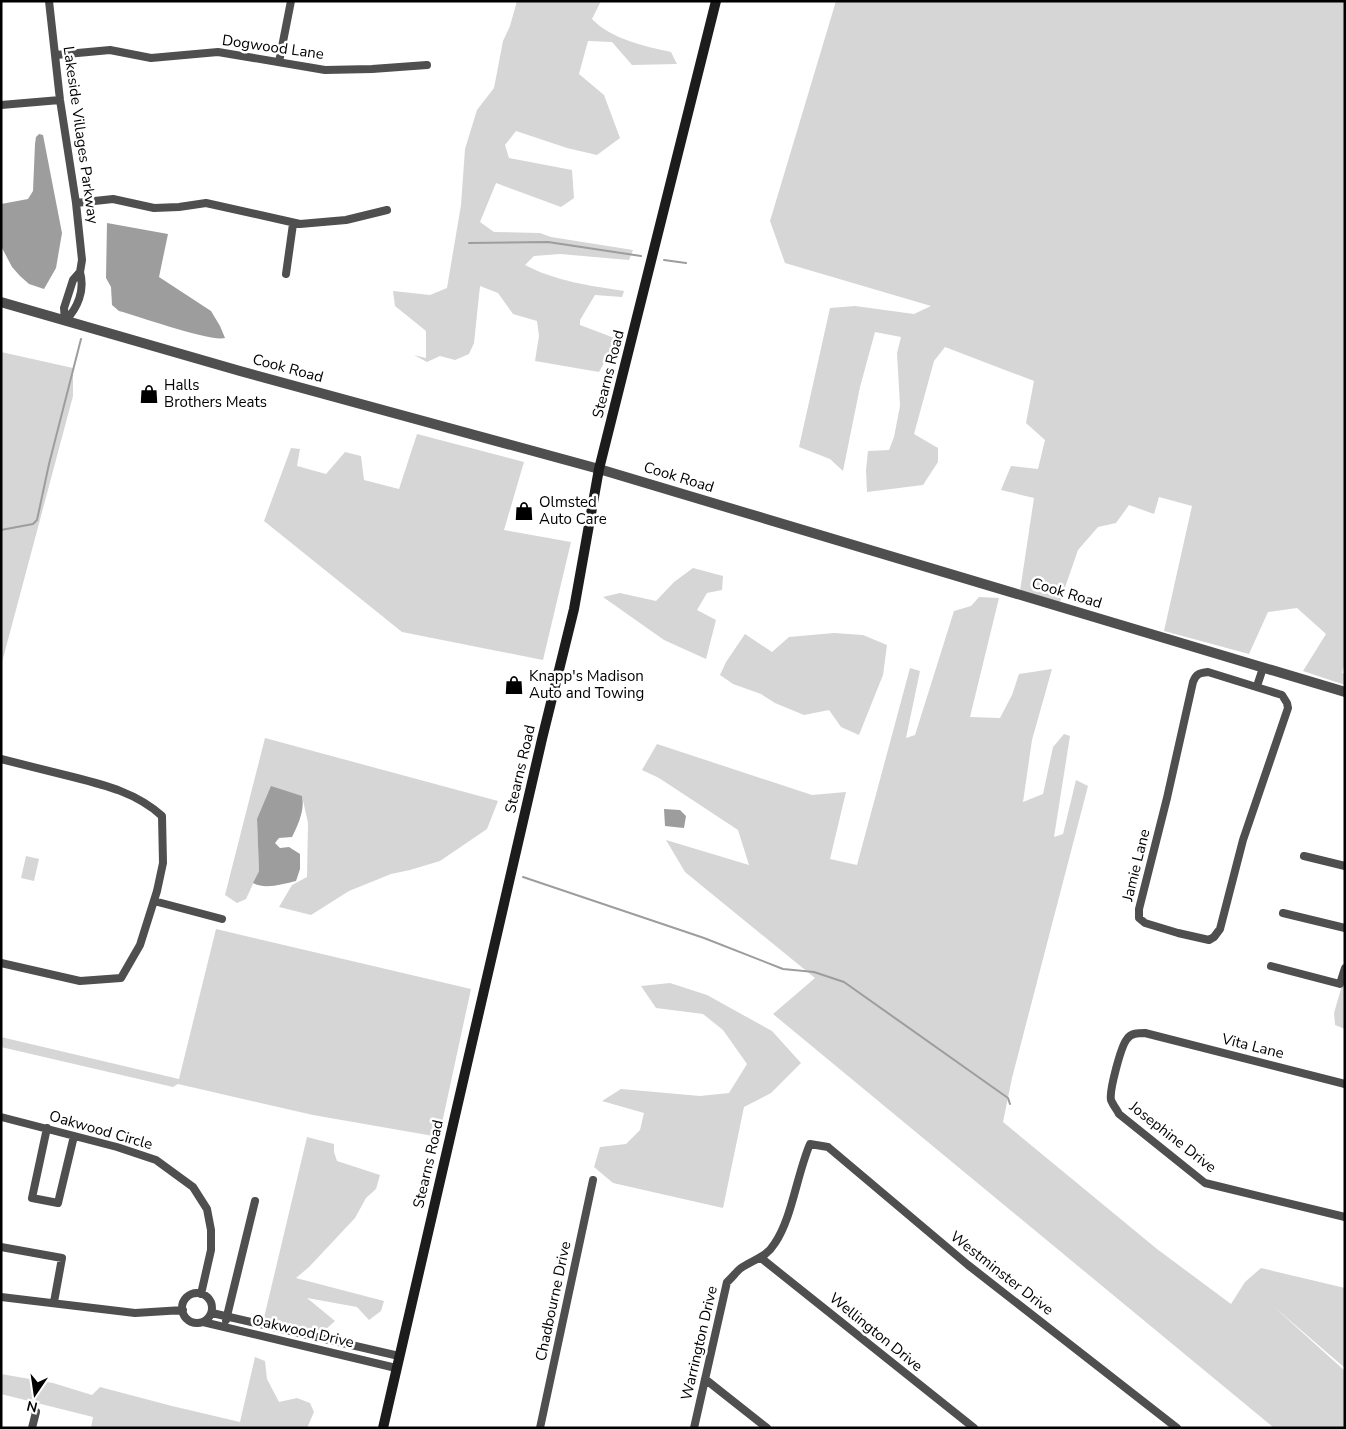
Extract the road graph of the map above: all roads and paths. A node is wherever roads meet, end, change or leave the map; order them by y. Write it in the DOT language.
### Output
graph roads {
  1 [pos="49,1"];
  2 [pos="291,1"];
  3 [pos="716,1"];
  4 [pos="56,55"];
  5 [pos="279,62"];
  6 [pos="427,65"];
  7 [pos="60,100"];
  8 [pos="1,105"];
  9 [pos="76,203"];
  10 [pos="387,210"];
  11 [pos="293,224"];
  12 [pos="286,274"];
  13 [pos="1,302"];
  14 [pos="65,321"];
  15 [pos="599,469"];
  16 [pos="1263,668"];
  17 [pos="1257,686"];
  18 [pos="1345,692"];
  19 [pos="1,759"];
  20 [pos="1304,856"];
  21 [pos="1345,866"];
  22 [pos="154,902"];
  23 [pos="1283,913"];
  24 [pos="222,919"];
  25 [pos="1345,928"];
  26 [pos="1,962"];
  27 [pos="1271,966"];
  28 [pos="1345,968"];
  29 [pos="1154,1036"];
  30 [pos="1345,1084"];
  31 [pos="1,1117"];
  32 [pos="47,1128"];
  33 [pos="74,1136"];
  34 [pos="810,1144"];
  35 [pos="593,1180"];
  36 [pos="255,1201"];
  37 [pos="1345,1217"];
  38 [pos="1,1247"];
  39 [pos="761,1258"];
  40 [pos="201,1294"];
  41 [pos="1,1297"];
  42 [pos="54,1302"];
  43 [pos="183,1310"];
  44 [pos="212,1313"];
  45 [pos="227,1316"];
  46 [pos="203,1322"];
  47 [pos="225,1327"];
  48 [pos="399,1356"];
  49 [pos="396,1368"];
  50 [pos="705,1379"];
  51 [pos="36,1412"];
  52 [pos="1173,1427"];
  53 [pos="32,1428"];
  54 [pos="383,1428"];
  55 [pos="540,1428"];
  56 [pos="694,1428"];
  57 [pos="767,1428"];
  58 [pos="974,1428"];
  1 -- 4 [label="street, Lakeside Villages Parkway"];
  2 -- 5 [label="street"];
  3 -- 15 [label="main road, Stearns Road"];
  4 -- 5 [label="street, Dogwood Lane"];
  4 -- 7 [label="street, Lakeside Villages Parkway"];
  5 -- 6 [label="street, Dogwood Lane"];
  7 -- 8 [label="street"];
  7 -- 9 [label="street, Lakeside Villages Parkway"];
  9 -- 11 [label="street"];
  9 -- 14 [label="street, Lakeside Villages Parkway"];
  10 -- 11 [label="street"];
  11 -- 12 [label="street"];
  13 -- 14 [label="street, Cook Road"];
  14 -- 15 [label="street, Cook Road"];
  15 -- 16 [label="street, Cook Road"];
  15 -- 48 [label="main road, Stearns Road"];
  16 -- 17 [label="street"];
  16 -- 18 [label="street, Cook Road"];
  17 -- 17 [label="street, Jamie Lane"];
  19 -- 22 [label="street"];
  20 -- 21 [label="street"];
  22 -- 24 [label="street"];
  22 -- 26 [label="street"];
  23 -- 25 [label="street"];
  27 -- 28 [label="street"];
  29 -- 30 [label="street, Vita Lane"];
  29 -- 37 [label="street, Josephine Drive"];
  31 -- 32 [label="street, Oakwood Circle"];
  32 -- 33 [label="street, Oakwood Circle"];
  32 -- 33 [label="street"];
  33 -- 40 [label="street, Oakwood Circle"];
  34 -- 39 [label="street, Warrington Drive"];
  34 -- 52 [label="street, Westminster Drive"];
  35 -- 55 [label="street, Chadbourne Drive"];
  36 -- 45 [label="street"];
  38 -- 42 [label="street"];
  39 -- 50 [label="street, Warrington Drive"];
  39 -- 58 [label="street, Wellington Drive"];
  40 -- 43 [label="street"];
  40 -- 44 [label="street"];
  41 -- 42 [label="street"];
  42 -- 43 [label="street"];
  43 -- 46 [label="street"];
  44 -- 45 [label="street, Oakwood Drive"];
  44 -- 46 [label="street"];
  45 -- 47 [label="street"];
  45 -- 48 [label="street, Oakwood Drive"];
  46 -- 47 [label="street, Oakwood Drive"];
  47 -- 49 [label="street, Oakwood Drive"];
  48 -- 49 [label="main road, Stearns Road"];
  49 -- 54 [label="main road, Stearns Road"];
  50 -- 56 [label="street, Warrington Drive"];
  50 -- 57 [label="street"];
  51 -- 53 [label="street"];
}
